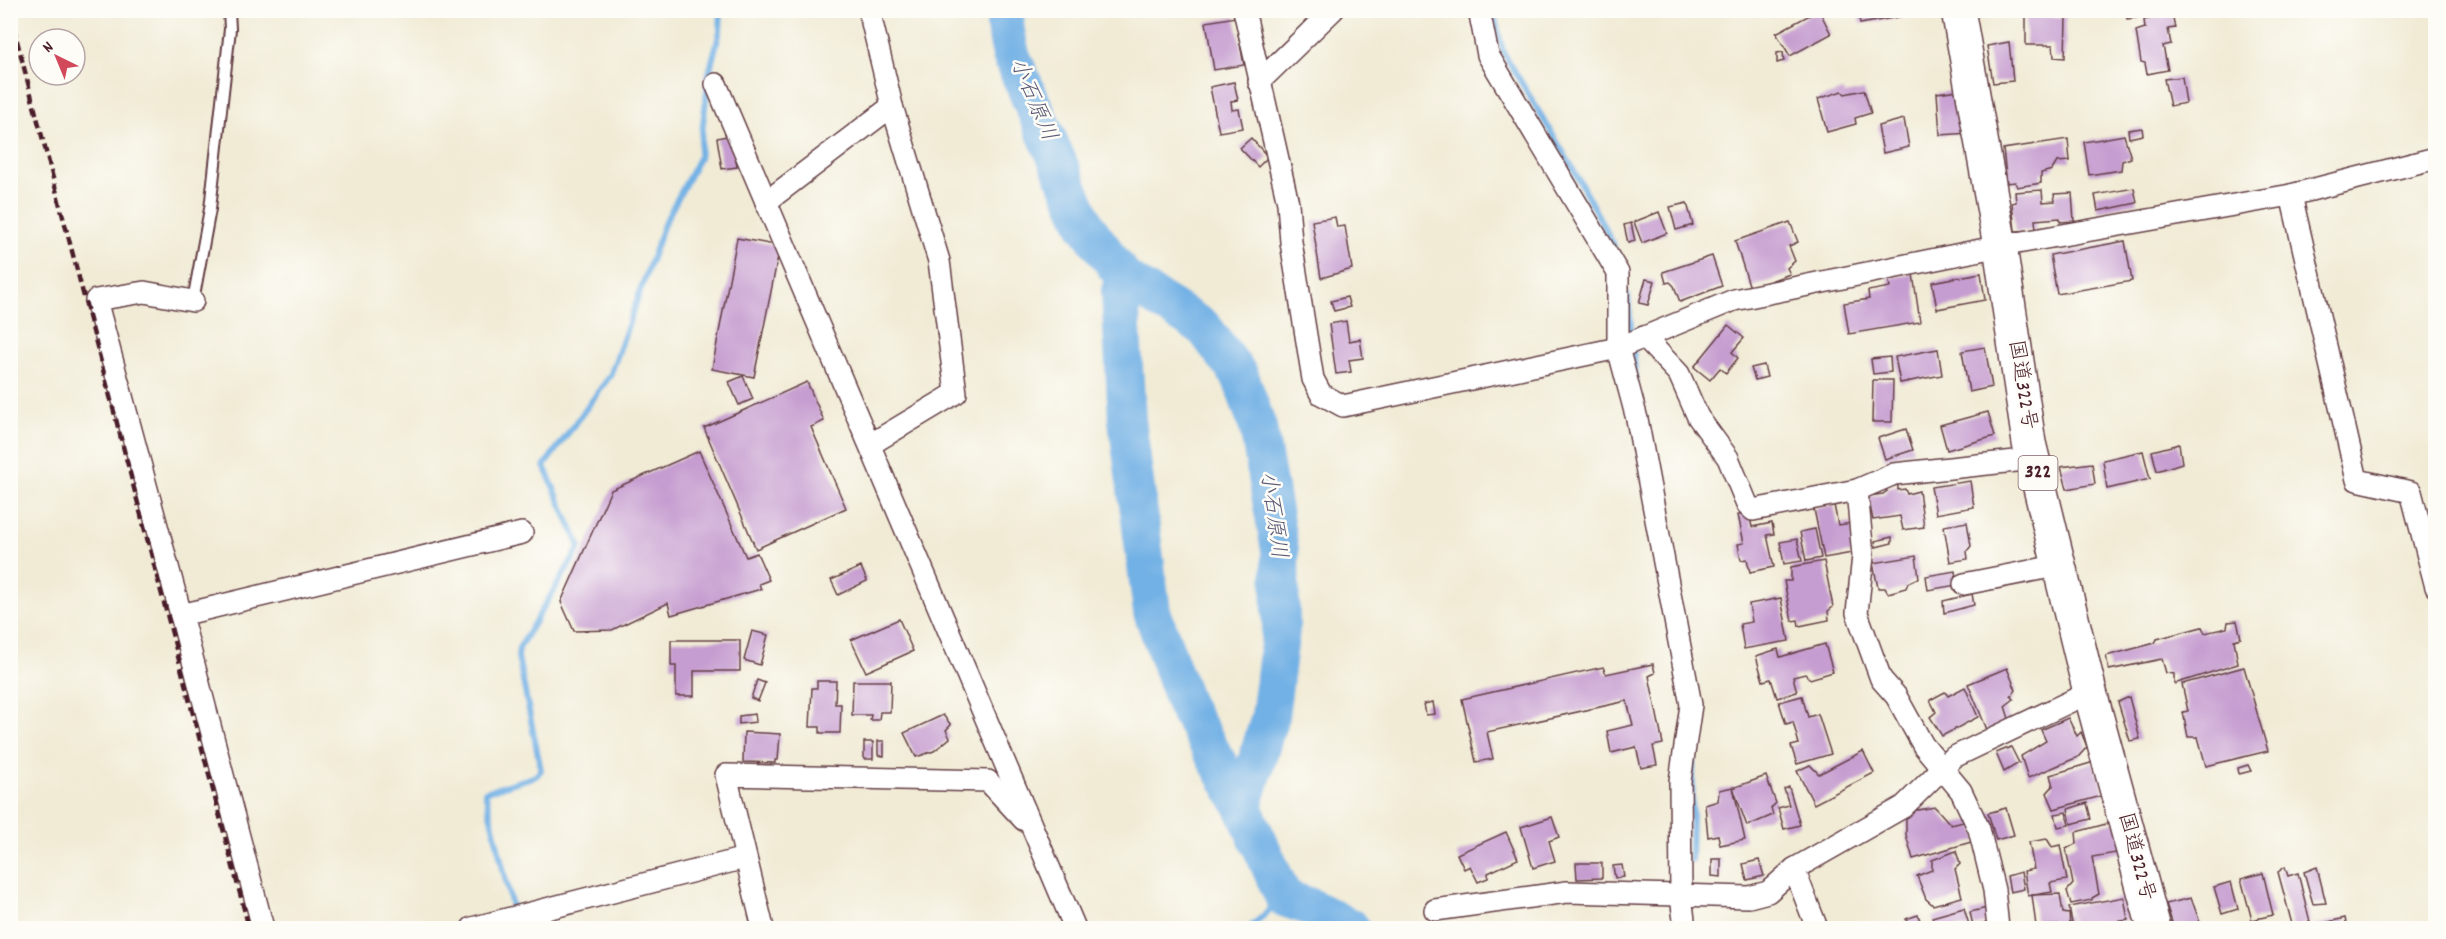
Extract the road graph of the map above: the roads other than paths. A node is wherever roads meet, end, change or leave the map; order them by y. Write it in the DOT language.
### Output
graph roads {
  1 [pos="229,10"];
  2 [pos="869,10"];
  3 [pos="1244,10"];
  4 [pos="1333,10"];
  5 [pos="1479,10"];
  6 [pos="1958,10"];
  7 [pos="1259,82"];
  8 [pos="716,84"];
  9 [pos="892,106"];
  10 [pos="2436,158"];
  11 [pos="2291,195"];
  12 [pos="766,202"];
  13 [pos="2000,246"];
  14 [pos="193,301"];
  15 [pos="1631,342"];
  16 [pos="871,444"];
  17 [pos="2034,459"];
  18 [pos="1857,490"];
  19 [pos="522,533"];
  20 [pos="2061,565"];
  21 [pos="1964,584"];
  22 [pos="2436,587"];
  23 [pos="181,615"];
  24 [pos="2090,692"];
  25 [pos="1943,771"];
  26 [pos="1036,834"];
  27 [pos="745,858"];
  28 [pos="1794,870"];
  29 [pos="1688,896"];
  30 [pos="1435,910"];
  31 [pos="263,928"];
  32 [pos="472,928"];
  33 [pos="763,928"];
  34 [pos="1075,928"];
  35 [pos="1685,928"];
  36 [pos="1817,928"];
  37 [pos="1998,928"];
  38 [pos="2154,928"];
  1 -- 14 [label="lane"];
  2 -- 9 [label="street"];
  3 -- 7 [label="street"];
  4 -- 7 [label="street"];
  5 -- 15 [label="street"];
  6 -- 13 [label="highway, 国道322号 / 322"];
  7 -- 15 [label="street"];
  8 -- 12 [label="street"];
  9 -- 12 [label="street"];
  9 -- 16 [label="street"];
  10 -- 11 [label="street"];
  11 -- 13 [label="street"];
  11 -- 22 [label="street"];
  12 -- 16 [label="street"];
  13 -- 15 [label="street"];
  13 -- 17 [label="highway, 国道322号 / 322"];
  14 -- 23 [label="street"];
  15 -- 18 [label="street"];
  15 -- 29 [label="street"];
  16 -- 26 [label="street"];
  17 -- 18 [label="street"];
  17 -- 20 [label="highway, 国道322号 / 322"];
  18 -- 25 [label="street"];
  19 -- 23 [label="street"];
  20 -- 21 [label="street"];
  20 -- 24 [label="highway, 国道322号 / 322"];
  23 -- 31 [label="street"];
  24 -- 25 [label="street"];
  24 -- 38 [label="highway, 国道322号 / 322"];
  25 -- 28 [label="street"];
  25 -- 37 [label="street"];
  26 -- 27 [label="street"];
  26 -- 34 [label="street"];
  27 -- 32 [label="street"];
  27 -- 33 [label="street"];
  28 -- 29 [label="street"];
  28 -- 36 [label="street"];
  29 -- 30 [label="street"];
  29 -- 35 [label="street"];
}
